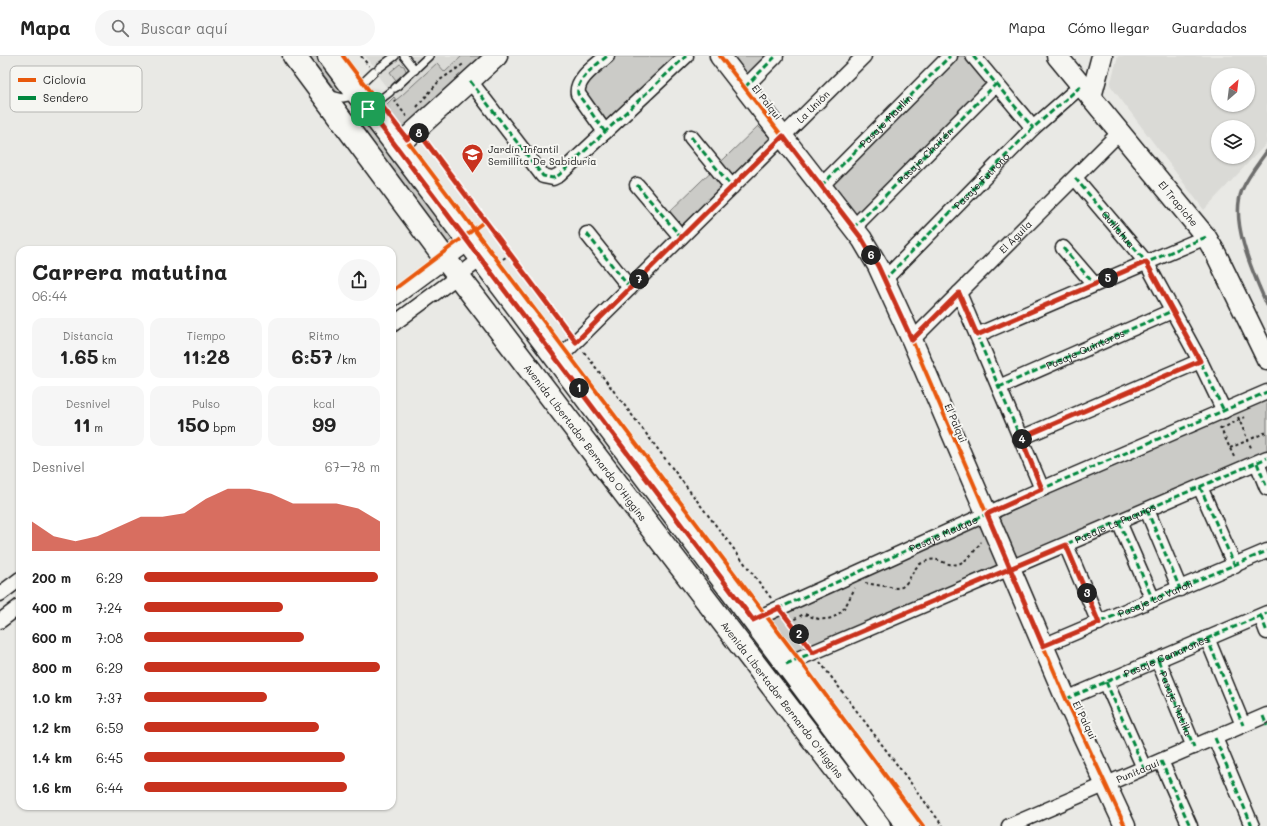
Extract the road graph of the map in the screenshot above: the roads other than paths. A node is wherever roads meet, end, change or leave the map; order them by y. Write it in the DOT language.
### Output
graph roads {
  1 [pos="294,56"];
  2 [pos="328,56"];
  3 [pos="395,56"];
  4 [pos="404,56"];
  5 [pos="429,56"];
  6 [pos="496,56"];
  7 [pos="607,56"];
  8 [pos="686,56"];
  9 [pos="720,56"];
  10 [pos="776,56"];
  11 [pos="864,56"];
  12 [pos="950,56"];
  13 [pos="973,56"];
  14 [pos="1057,56"];
  15 [pos="1102,56"];
  16 [pos="415,70"];
  17 [pos="468,72"];
  18 [pos="996,84"];
  19 [pos="318,87"];
  20 [pos="745,87"];
  21 [pos="354,90"];
  22 [pos="1086,91"];
  23 [pos="368,109"];
  24 [pos="1033,128"];
  25 [pos="350,131"];
  26 [pos="605,132"];
  27 [pos="1119,133"];
  28 [pos="783,136"];
  29 [pos="691,137"];
  30 [pos="397,147"];
  31 [pos="1075,178"];
  32 [pos="637,185"];
  33 [pos="821,186"];
  34 [pos="732,187"];
  35 [pos="853,228"];
  36 [pos="587,234"];
  37 [pos="681,237"];
  38 [pos="1206,237"];
  39 [pos="471,246"];
  40 [pos="1064,248"];
  41 [pos="1146,262"];
  42 [pos="452,268"];
  43 [pos="884,280"];
  44 [pos="1094,284"];
  45 [pos="630,288"];
  46 [pos="959,293"];
  47 [pos="396,298"];
  48 [pos="1172,311"];
  49 [pos="396,321"];
  50 [pos="977,335"];
  51 [pos="912,340"];
  52 [pos="1267,359"];
  53 [pos="557,360"];
  54 [pos="1200,361"];
  55 [pos="999,387"];
  56 [pos="1267,392"];
  57 [pos="1228,413"];
  58 [pos="1021,438"];
  59 [pos="1262,460"];
  60 [pos="1200,487"];
  61 [pos="1267,488"];
  62 [pos="1042,489"];
  63 [pos="1147,510"];
  64 [pos="987,514"];
  65 [pos="1119,522"];
  66 [pos="1066,545"];
  67 [pos="1267,551"];
  68 [pos="1235,566"];
  69 [pos="1010,569"];
  70 [pos="16,582"];
  71 [pos="1180,589"];
  72 [pos="0,593"];
  73 [pos="1153,600"];
  74 [pos="16,609"];
  75 [pos="1264,614"];
  76 [pos="753,620"];
  77 [pos="0,621"];
  78 [pos="1099,623"];
  79 [pos="1267,632"];
  80 [pos="1207,638"];
  81 [pos="1043,646"];
  82 [pos="1158,660"];
  83 [pos="786,664"];
  84 [pos="1106,682"];
  85 [pos="1066,699"];
  86 [pos="1266,719"];
  87 [pos="1243,725"];
  88 [pos="1215,738"];
  89 [pos="1194,747"];
  90 [pos="1161,761"];
  91 [pos="1144,768"];
  92 [pos="1106,783"];
  93 [pos="879,826"];
  94 [pos="908,826"];
  95 [pos="1009,826"];
  96 [pos="1125,826"];
  97 [pos="1190,826"];
  98 [pos="1252,826"];
  1 -- 19 [label="main road, Avenida Libertador Bernardo O'Higgins"];
  2 -- 21 [label="main road"];
  3 -- 21 [label="lane"];
  4 -- 16 [label="lane"];
  5 -- 16 [label="lane"];
  6 -- 17 [label="street"];
  7 -- 26 [label="street"];
  8 -- 26 [label="street"];
  9 -- 20 [label="street, El Palqui"];
  10 -- 20 [label="street"];
  11 -- 28 [label="street, La Unión"];
  12 -- 33 [label="street, Pasaje Maullín"];
  13 -- 18 [label="street"];
  14 -- 22 [label="street, El Trapiche"];
  15 -- 22 [label="street"];
  16 -- 23 [label="lane"];
  17 -- 26 [label="street"];
  17 -- 30 [label="street"];
  18 -- 24 [label="street"];
  18 -- 35 [label="street, Pasaje Chaitén"];
  19 -- 21 [label="lane"];
  19 -- 25 [label="main road, Avenida Libertador Bernardo O'Higgins"];
  20 -- 28 [label="street, El Palqui"];
  21 -- 23 [label="main road"];
  22 -- 24 [label="street, Pasaje Futrono"];
  22 -- 27 [label="street, El Trapiche"];
  23 -- 25 [label="lane"];
  23 -- 30 [label="main road"];
  24 -- 43 [label="street, Pasaje Futrono"];
  25 -- 42 [label="main road, Avenida Libertador Bernardo O'Higgins"];
  27 -- 31 [label="street, El Águila"];
  27 -- 38 [label="street, El Trapiche"];
  28 -- 33 [label="street, El Palqui"];
  28 -- 34 [label="street, La Unión"];
  29 -- 34 [label="street"];
  30 -- 39 [label="main road"];
  31 -- 41 [label="street, Quillahua"];
  31 -- 46 [label="street, El Águila"];
  32 -- 37 [label="street"];
  33 -- 35 [label="street, El Palqui"];
  34 -- 37 [label="street, La Unión"];
  35 -- 43 [label="street, El Palqui"];
  36 -- 45 [label="street"];
  37 -- 45 [label="street, La Unión"];
  38 -- 41 [label="street"];
  38 -- 52 [label="street, El Trapiche"];
  39 -- 42 [label="street"];
  39 -- 42 [label="street"];
  39 -- 53 [label="main road"];
  40 -- 44 [label="street"];
  41 -- 44 [label="street"];
  41 -- 48 [label="street, Quillahua"];
  42 -- 47 [label="street"];
  42 -- 49 [label="street"];
  42 -- 93 [label="main road, Avenida Libertador Bernardo O'Higgins"];
  43 -- 51 [label="street, El Palqui"];
  44 -- 50 [label="street"];
  45 -- 53 [label="street, La Unión"];
  46 -- 50 [label="street"];
  46 -- 51 [label="street, El Águila"];
  48 -- 54 [label="street, Quillahua"];
  48 -- 55 [label="street, Pasaje Quinteros"];
  50 -- 55 [label="street"];
  51 -- 64 [label="street, El Palqui"];
  53 -- 76 [label="main road"];
  54 -- 57 [label="street, Quillahua"];
  54 -- 58 [label="street"];
  55 -- 58 [label="street"];
  56 -- 57 [label="street, Pasaje Mauque"];
  57 -- 62 [label="street, Pasaje Mauque"];
  58 -- 62 [label="street"];
  59 -- 60 [label="street, Pasaje Ls Puquios"];
  59 -- 61 [label="street"];
  60 -- 63 [label="street, Pasaje Ls Puquios"];
  60 -- 68 [label="street"];
  62 -- 64 [label="street, Pasaje Mauque"];
  63 -- 65 [label="street, Pasaje Ls Puquios"];
  63 -- 71 [label="street"];
  64 -- 69 [label="street, El Palqui"];
  64 -- 76 [label="street, Pasaje Mauque"];
  65 -- 66 [label="street, Pasaje Ls Puquios"];
  65 -- 73 [label="street"];
  66 -- 69 [label="street, Pasaje Ls Puquios"];
  66 -- 78 [label="street"];
  67 -- 68 [label="street, Pasaje Lo Varoli"];
  68 -- 71 [label="street, Pasaje Lo Varoli"];
  69 -- 81 [label="street, El Palqui"];
  69 -- 83 [label="street, Pasaje Ls Puquios"];
  70 -- 72 [label="street"];
  71 -- 73 [label="street, Pasaje Lo Varoli"];
  73 -- 78 [label="street, Pasaje Lo Varoli"];
  74 -- 77 [label="street"];
  75 -- 79 [label="street"];
  75 -- 80 [label="street, Pasaje Camarones"];
  76 -- 83 [label="main road"];
  78 -- 81 [label="street, Pasaje Lo Varoli"];
  80 -- 82 [label="street, Pasaje Camarones"];
  80 -- 87 [label="street"];
  81 -- 85 [label="street, El Palqui"];
  82 -- 84 [label="street, Pasaje Camarones"];
  82 -- 89 [label="street, Pasaje Matilla"];
  83 -- 94 [label="main road"];
  84 -- 85 [label="street, Pasaje Camarones"];
  84 -- 91 [label="street"];
  85 -- 92 [label="street, El Palqui"];
  86 -- 87 [label="street, Punitaqui"];
  87 -- 88 [label="street, Punitaqui"];
  88 -- 89 [label="street, Punitaqui"];
  88 -- 98 [label="street"];
  89 -- 90 [label="street, Punitaqui"];
  90 -- 91 [label="street, Punitaqui"];
  90 -- 97 [label="street"];
  91 -- 92 [label="street, Punitaqui"];
  92 -- 95 [label="street, Punitaqui"];
  92 -- 96 [label="street, El Palqui"];
}
